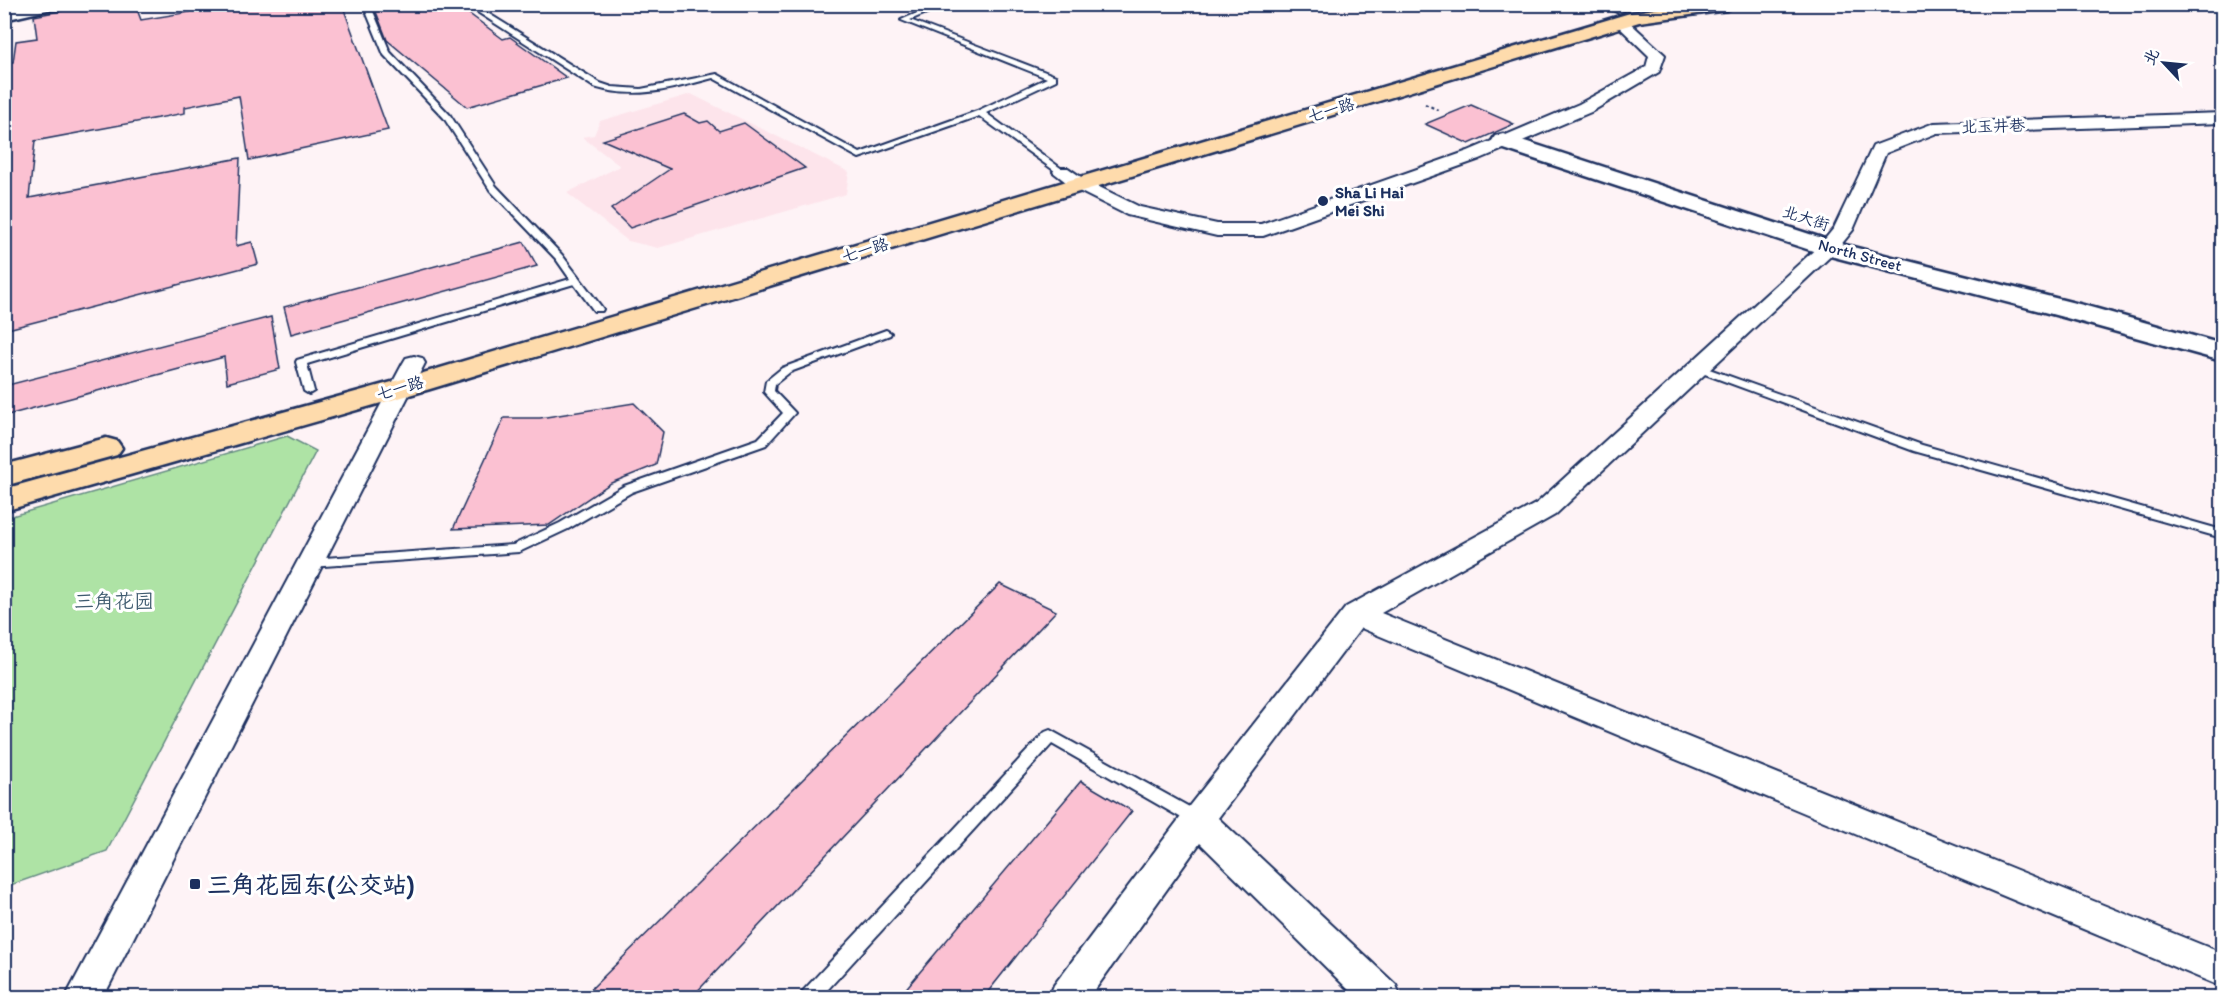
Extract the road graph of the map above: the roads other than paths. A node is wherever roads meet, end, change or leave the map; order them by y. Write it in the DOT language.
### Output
graph roads {
  1 [pos="50,4"];
  2 [pos="366,4"];
  3 [pos="468,4"];
  4 [pos="945,4"];
  5 [pos="1650,4"];
  6 [pos="1718,10"];
  7 [pos="1615,12"];
  8 [pos="4,15"];
  9 [pos="980,113"];
  10 [pos="2223,118"];
  11 [pos="1530,130"];
  12 [pos="1503,141"];
  13 [pos="1072,179"];
  14 [pos="1835,239"];
  15 [pos="577,280"];
  16 [pos="598,309"];
  17 [pos="886,333"];
  18 [pos="2223,337"];
  19 [pos="2223,353"];
  20 [pos="1698,368"];
  21 [pos="407,375"];
  22 [pos="309,392"];
  23 [pos="4,476"];
  24 [pos="4,500"];
  25 [pos="2223,534"];
  26 [pos="309,563"];
  27 [pos="1356,614"];
  28 [pos="1198,820"];
  29 [pos="2223,970"];
  30 [pos="83,998"];
  31 [pos="808,998"];
  32 [pos="1067,998"];
  33 [pos="1383,998"];
  1 -- 8 [label="main road"];
  2 -- 15 [label="lane"];
  3 -- 9 [label="lane"];
  4 -- 9 [label="lane"];
  5 -- 7 [label="main road, 七一路"];
  6 -- 7 [label="main road, 七一路"];
  7 -- 11 [label="street"];
  7 -- 13 [label="main road, 七一路"];
  9 -- 13 [label="lane"];
  10 -- 14 [label="street, 北玉井巷"];
  11 -- 12 [label="street"];
  11 -- 14 [label="main road, 北大街"];
  12 -- 13 [label="street"];
  12 -- 14 [label="main road, North Street"];
  13 -- 16 [label="main road, 七一路"];
  13 -- 21 [label="main road, 七一路"];
  14 -- 18 [label="main road, 北大街"];
  14 -- 19 [label="main road, North Street"];
  14 -- 20 [label="street"];
  15 -- 16 [label="lane"];
  15 -- 22 [label="lane"];
  16 -- 21 [label="main road, 七一路"];
  17 -- 26 [label="lane"];
  20 -- 25 [label="lane"];
  20 -- 27 [label="street"];
  21 -- 22 [label="main road, 七一路"];
  21 -- 24 [label="main road, 七一路"];
  21 -- 26 [label="street"];
  22 -- 23 [label="main road, 七一路"];
  26 -- 30 [label="street"];
  27 -- 28 [label="street"];
  27 -- 29 [label="street"];
  28 -- 31 [label="lane"];
  28 -- 32 [label="street"];
  28 -- 33 [label="street"];
}
